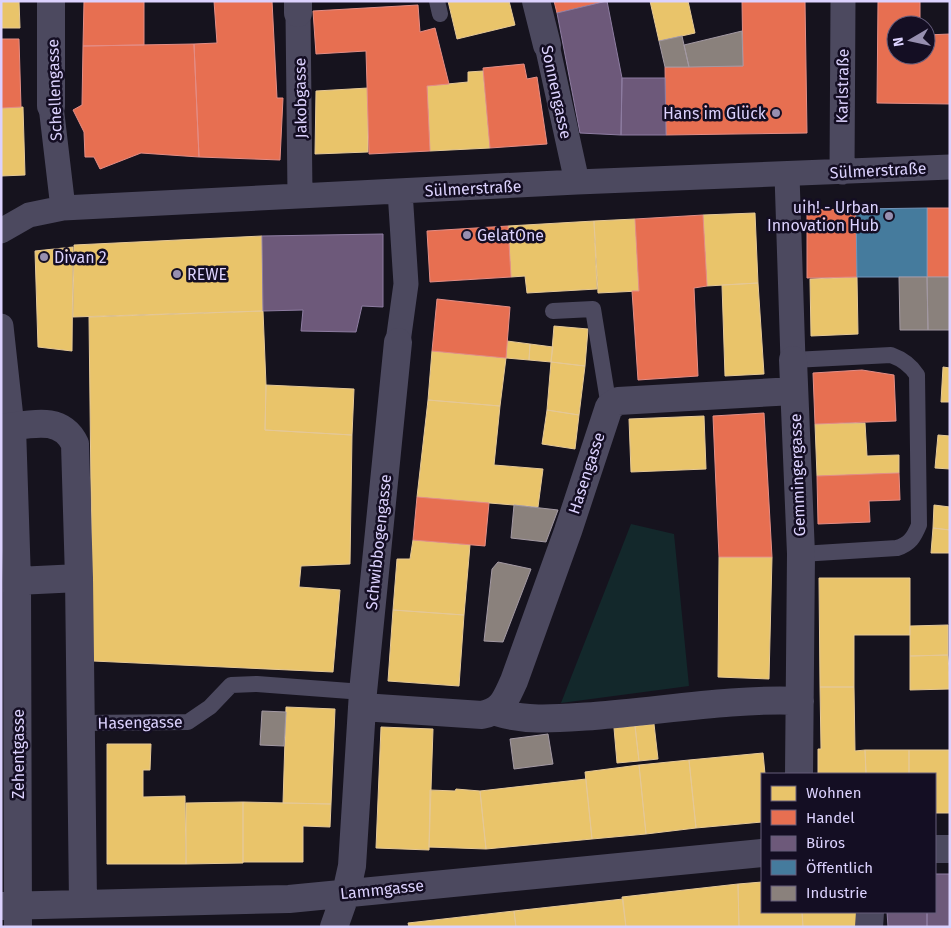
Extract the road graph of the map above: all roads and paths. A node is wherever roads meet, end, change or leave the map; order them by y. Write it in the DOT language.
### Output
graph roads {
  1 [pos="51,1"];
  2 [pos="536,1"];
  3 [pos="843,1"];
  4 [pos="298,7"];
  5 [pos="547,45"];
  6 [pos="51,106"];
  7 [pos="950,167"];
  8 [pos="842,172"];
  9 [pos="788,175"];
  10 [pos="577,182"];
  11 [pos="400,191"];
  12 [pos="300,196"];
  13 [pos="63,208"];
  14 [pos="1,231"];
  15 [pos="553,311"];
  16 [pos="1,326"];
  17 [pos="398,342"];
  18 [pos="793,360"];
  19 [pos="794,391"];
  20 [pos="609,407"];
  21 [pos="6,427"];
  22 [pos="801,554"];
  23 [pos="79,578"];
  24 [pos="18,581"];
  25 [pos="363,699"];
  26 [pos="800,701"];
  27 [pos="496,712"];
  28 [pos="82,723"];
  29 [pos="799,773"];
  30 [pos="950,848"];
  31 [pos="936,849"];
  32 [pos="761,853"];
  33 [pos="346,893"];
  34 [pos="82,902"];
  35 [pos="13,913"];
  36 [pos="870,913"];
  37 [pos="334,927"];
  38 [pos="869,927"];
  1 -- 6 [label="street, Schellengasse"];
  2 -- 5 [label="street, Sonnengasse"];
  3 -- 8 [label="street, Karlstraße"];
  4 -- 12 [label="street, Jakobgasse"];
  5 -- 10 [label="street, Sonnengasse"];
  6 -- 13 [label="street, Schellengasse"];
  7 -- 8 [label="street, Sülmerstraße"];
  8 -- 9 [label="street, Sülmerstraße"];
  9 -- 10 [label="street, Sülmerstraße"];
  9 -- 18 [label="street, Gemmingergasse"];
  10 -- 11 [label="street, Sülmerstraße"];
  11 -- 12 [label="street, Sülmerstraße"];
  11 -- 17 [label="street, Schwibbogengasse"];
  12 -- 13 [label="street, Sülmerstraße"];
  13 -- 14 [label="street, Sülmerstraße"];
  15 -- 20 [label="lane"];
  16 -- 21 [label="street, Zehentgasse"];
  17 -- 25 [label="street, Schwibbogengasse"];
  18 -- 19 [label="street, Gemmingergasse"];
  18 -- 22 [label="lane"];
  19 -- 20 [label="street"];
  19 -- 22 [label="street, Gemmingergasse"];
  20 -- 27 [label="street, Hasengasse"];
  21 -- 23 [label="street"];
  21 -- 24 [label="street, Zehentgasse"];
  22 -- 26 [label="street, Gemmingergasse"];
  23 -- 24 [label="street"];
  23 -- 28 [label="street"];
  24 -- 35 [label="street, Zehentgasse"];
  25 -- 27 [label="street, Hasengasse"];
  25 -- 28 [label="lane, Hasengasse"];
  25 -- 33 [label="street, Schwibbogengasse"];
  26 -- 27 [label="street, Hasengasse"];
  26 -- 29 [label="street, Gemmingergasse"];
  28 -- 34 [label="street"];
  30 -- 31 [label="street"];
  32 -- 33 [label="street, Lammgasse"];
  33 -- 34 [label="street, Lammgasse"];
  33 -- 37 [label="street, Schwibbogengasse"];
  34 -- 35 [label="street, Lammgasse"];
  36 -- 38 [label="street"];
}
